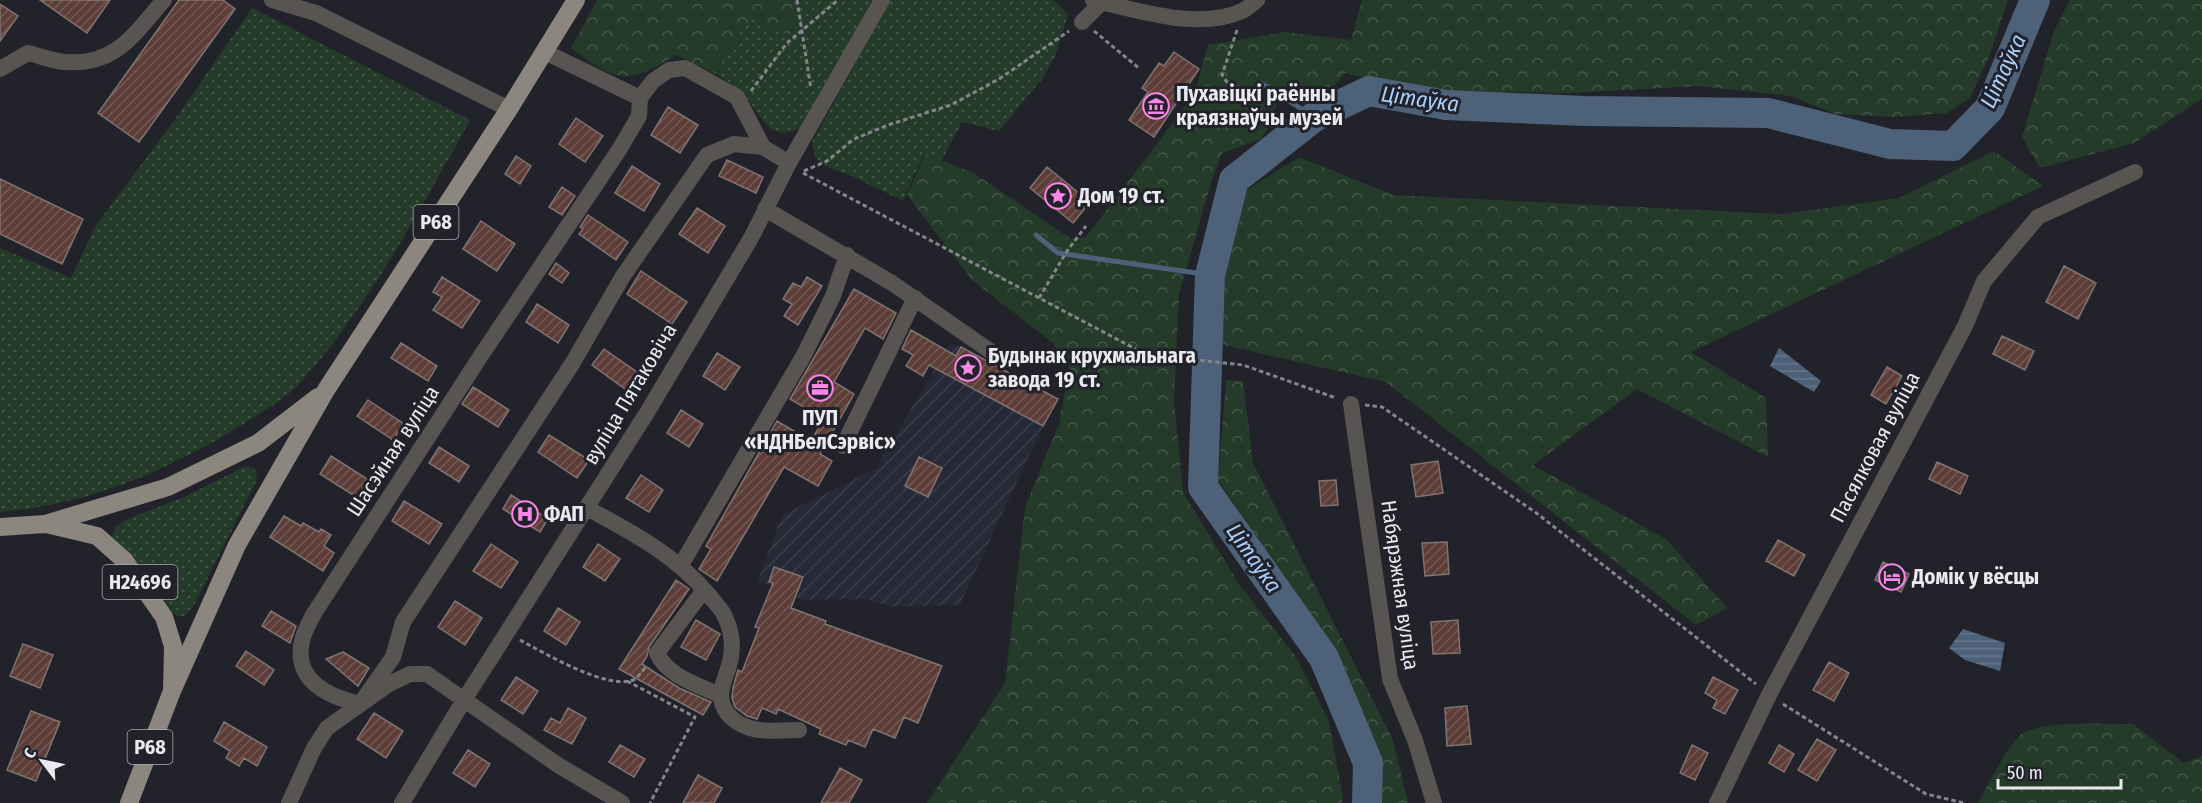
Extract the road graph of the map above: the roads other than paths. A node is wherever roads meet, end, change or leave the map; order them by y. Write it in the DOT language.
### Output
graph roads {
  1 [pos="164,0"];
  2 [pos="272,0"];
  3 [pos="576,0"];
  4 [pos="882,0"];
  5 [pos="1257,0"];
  6 [pos="1097,1"];
  7 [pos="312,6"];
  8 [pos="1082,22"];
  9 [pos="544,52"];
  10 [pos="0,69"];
  11 [pos="640,98"];
  12 [pos="509,109"];
  13 [pos="763,147"];
  14 [pos="789,163"];
  15 [pos="2135,172"];
  16 [pos="765,208"];
  17 [pos="848,255"];
  18 [pos="915,298"];
  19 [pos="993,352"];
  20 [pos="326,390"];
  21 [pos="1351,404"];
  22 [pos="843,446"];
  23 [pos="587,508"];
  24 [pos="45,524"];
  25 [pos="0,527"];
  26 [pos="681,565"];
  27 [pos="704,590"];
  28 [pos="172,691"];
  29 [pos="720,695"];
  30 [pos="464,700"];
  31 [pos="360,704"];
  32 [pos="800,730"];
  33 [pos="129,803"];
  34 [pos="289,803"];
  35 [pos="402,803"];
  36 [pos="622,803"];
  37 [pos="1434,803"];
  38 [pos="1717,803"];
  1 -- 10 [label="street"];
  2 -- 7 [label="street"];
  3 -- 9 [label="main road, Р68"];
  4 -- 14 [label="street, вуліца Пятаковіча"];
  5 -- 6 [label="street"];
  6 -- 8 [label="street"];
  7 -- 12 [label="street"];
  9 -- 11 [label="street"];
  9 -- 12 [label="main road, Р68"];
  11 -- 13 [label="street"];
  11 -- 31 [label="street, Шасэйная вуліца"];
  12 -- 20 [label="main road, Р68"];
  13 -- 14 [label="street"];
  13 -- 31 [label="street"];
  14 -- 16 [label="street, вуліца Пятаковіча"];
  15 -- 38 [label="street, Пасялковая вуліца"];
  16 -- 17 [label="street"];
  16 -- 23 [label="street, вуліца Пятаковіча"];
  17 -- 18 [label="street"];
  17 -- 26 [label="street"];
  18 -- 19 [label="street"];
  18 -- 22 [label="street"];
  20 -- 24 [label="main road, Н24696"];
  20 -- 28 [label="main road, Р68"];
  21 -- 37 [label="street, Набярэжная вуліца"];
  23 -- 26 [label="street"];
  23 -- 30 [label="street, вуліца Пятаковіча"];
  24 -- 25 [label="main road, Н24696"];
  24 -- 28 [label="main road, Н24696"];
  26 -- 27 [label="street"];
  27 -- 29 [label="street"];
  27 -- 29 [label="street"];
  28 -- 33 [label="main road, Р68"];
  29 -- 32 [label="street"];
  30 -- 31 [label="street"];
  30 -- 35 [label="street, вуліца Пятаковіча"];
  30 -- 36 [label="street"];
  31 -- 34 [label="street"];
}
